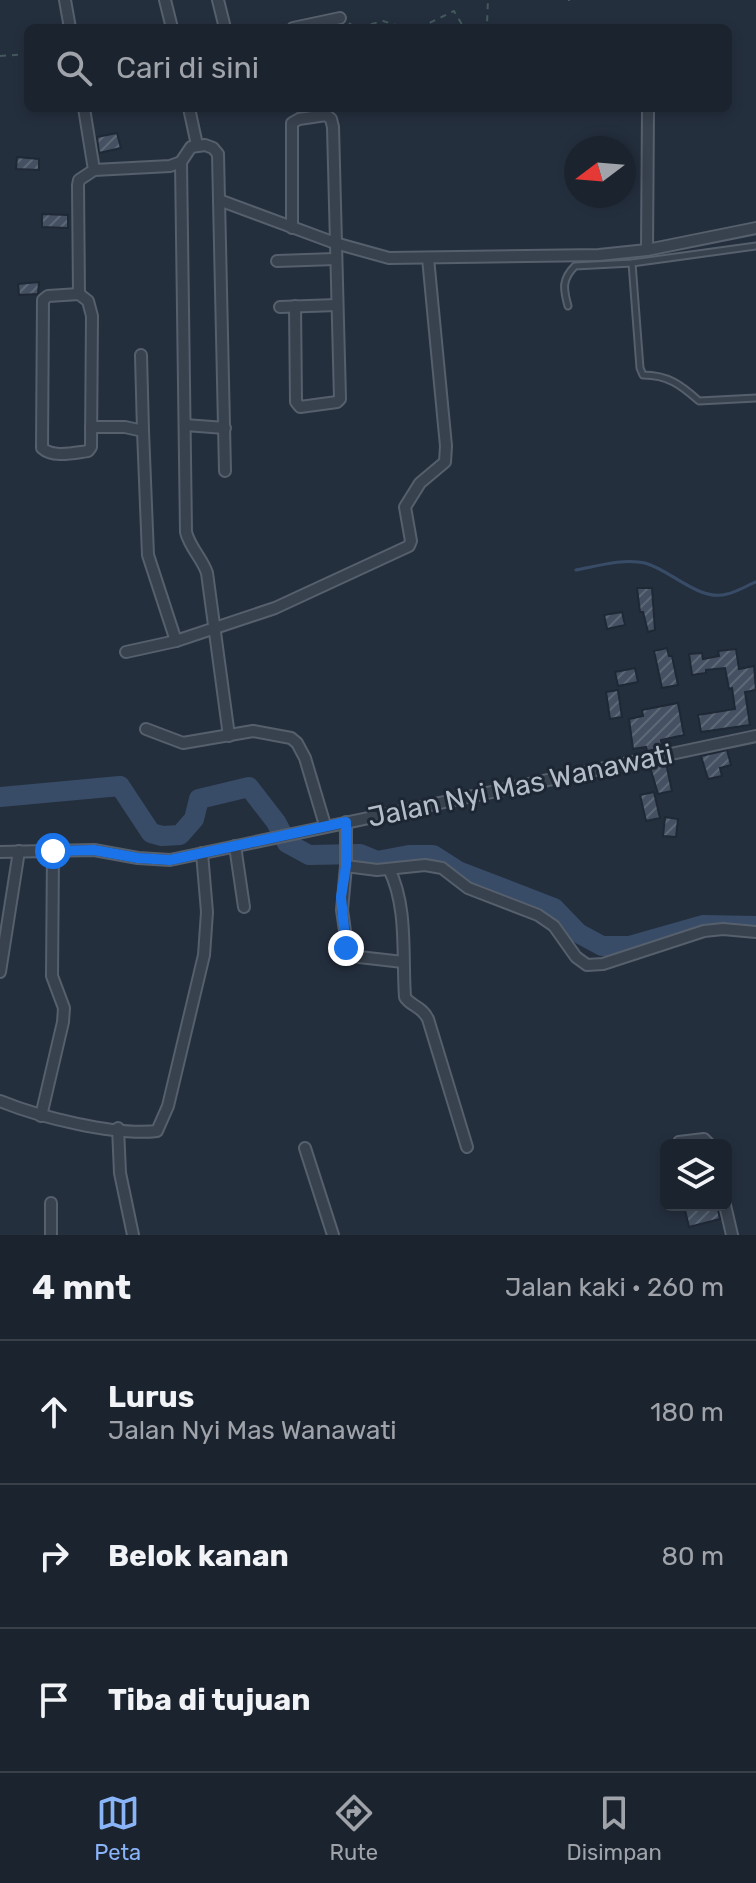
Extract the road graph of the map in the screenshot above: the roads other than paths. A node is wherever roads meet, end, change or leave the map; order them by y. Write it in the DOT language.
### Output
graph roads {
  1 [pos="65,0"];
  2 [pos="165,0"];
  3 [pos="221,1"];
  4 [pos="340,18"];
  5 [pos="69,24"];
  6 [pos="171,24"];
  7 [pos="224,24"];
  8 [pos="312,24"];
  9 [pos="85,112"];
  10 [pos="190,112"];
  11 [pos="648,112"];
  12 [pos="197,145"];
  13 [pos="181,162"];
  14 [pos="94,170"];
  15 [pos="219,200"];
  16 [pos="292,228"];
  17 [pos="756,228"];
  18 [pos="335,243"];
  19 [pos="756,246"];
  20 [pos="647,250"];
  21 [pos="428,258"];
  22 [pos="335,259"];
  23 [pos="277,261"];
  24 [pos="632,263"];
  25 [pos="79,294"];
  26 [pos="337,305"];
  27 [pos="295,306"];
  28 [pos="568,306"];
  29 [pos="280,307"];
  30 [pos="141,355"];
  31 [pos="756,398"];
  32 [pos="185,425"];
  33 [pos="91,427"];
  34 [pos="225,428"];
  35 [pos="143,431"];
  36 [pos="225,471"];
  37 [pos="215,626"];
  38 [pos="176,641"];
  39 [pos="126,652"];
  40 [pos="146,729"];
  41 [pos="229,736"];
  42 [pos="756,736"];
  43 [pos="346,822"];
  44 [pos="325,825"];
  45 [pos="235,846"];
  46 [pos="19,851"];
  47 [pos="53,851"];
  48 [pos="0,852"];
  49 [pos="202,853"];
  50 [pos="346,864"];
  51 [pos="389,869"];
  52 [pos="244,907"];
  53 [pos="756,932"];
  54 [pos="403,962"];
  55 [pos="0,972"];
  56 [pos="0,1101"];
  57 [pos="41,1116"];
  58 [pos="118,1128"];
  59 [pos="467,1147"];
  60 [pos="305,1148"];
  61 [pos="51,1203"];
  62 [pos="726,1211"];
  63 [pos="51,1235"];
  64 [pos="133,1235"];
  65 [pos="333,1235"];
  66 [pos="732,1235"];
  1 -- 5 [label="street"];
  2 -- 6 [label="street"];
  3 -- 7 [label="street"];
  4 -- 8 [label="street"];
  9 -- 14 [label="street"];
  10 -- 12 [label="street"];
  11 -- 20 [label="street"];
  12 -- 13 [label="street"];
  12 -- 15 [label="street"];
  13 -- 14 [label="street"];
  13 -- 32 [label="street"];
  14 -- 25 [label="street"];
  15 -- 16 [label="street"];
  15 -- 34 [label="street"];
  16 -- 18 [label="street"];
  16 -- 18 [label="street"];
  17 -- 20 [label="street"];
  18 -- 21 [label="street"];
  18 -- 22 [label="street"];
  19 -- 24 [label="lane"];
  20 -- 21 [label="street"];
  21 -- 37 [label="street"];
  22 -- 23 [label="street"];
  22 -- 26 [label="street"];
  24 -- 28 [label="lane"];
  24 -- 31 [label="lane"];
  25 -- 33 [label="street"];
  25 -- 33 [label="street"];
  26 -- 27 [label="street"];
  26 -- 27 [label="street"];
  27 -- 29 [label="street"];
  30 -- 35 [label="street"];
  32 -- 34 [label="street"];
  32 -- 37 [label="street"];
  33 -- 35 [label="street"];
  34 -- 36 [label="street"];
  35 -- 38 [label="street"];
  37 -- 38 [label="street"];
  37 -- 41 [label="street"];
  38 -- 39 [label="street"];
  40 -- 41 [label="street"];
  41 -- 44 [label="street"];
  42 -- 43 [label="street, Jalan Nyi Mas Wanawati"];
  43 -- 44 [label="street, Jalan Nyi Mas Wanawati"];
  43 -- 50 [label="street"];
  44 -- 45 [label="street, Jalan Nyi Mas Wanawati"];
  45 -- 49 [label="street, Jalan Nyi Mas Wanawati"];
  45 -- 52 [label="street"];
  46 -- 47 [label="street, Jalan Nyi Mas Wanawati"];
  46 -- 48 [label="street, Jalan Nyi Mas Wanawati"];
  46 -- 55 [label="street"];
  47 -- 49 [label="street, Jalan Nyi Mas Wanawati"];
  47 -- 57 [label="street"];
  49 -- 58 [label="street"];
  50 -- 51 [label="street"];
  50 -- 54 [label="street"];
  51 -- 53 [label="street"];
  51 -- 54 [label="street"];
  54 -- 59 [label="street"];
  56 -- 57 [label="street"];
  57 -- 58 [label="street"];
  58 -- 64 [label="street"];
  60 -- 65 [label="street"];
  61 -- 63 [label="street"];
  62 -- 66 [label="street"];
}
